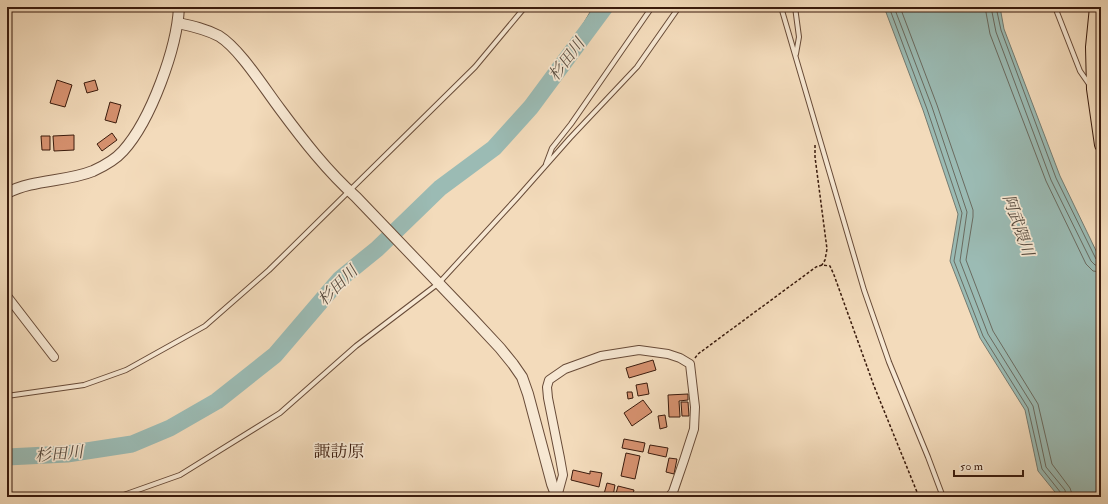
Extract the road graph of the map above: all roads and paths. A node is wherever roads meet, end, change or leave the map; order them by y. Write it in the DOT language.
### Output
graph roads {
  1 [pos="179,7"];
  2 [pos="525,7"];
  3 [pos="652,7"];
  4 [pos="679,7"];
  5 [pos="781,7"];
  6 [pos="795,7"];
  7 [pos="1055,7"];
  8 [pos="1096,7"];
  9 [pos="178,24"];
  10 [pos="796,57"];
  11 [pos="1093,89"];
  12 [pos="819,135"];
  13 [pos="1101,145"];
  14 [pos="545,166"];
  15 [pos="7,193"];
  16 [pos="352,194"];
  17 [pos="822,265"];
  18 [pos="439,283"];
  19 [pos="7,296"];
  20 [pos="54,357"];
  21 [pos="690,364"];
  22 [pos="7,396"];
  23 [pos="118,497"];
  24 [pos="557,497"];
  25 [pos="669,497"];
  26 [pos="919,497"];
  27 [pos="943,497"];
  1 -- 9 [label="street"];
  2 -- 16 [label="lane"];
  3 -- 14 [label="lane"];
  4 -- 14 [label="lane"];
  5 -- 10 [label="lane"];
  6 -- 10 [label="lane"];
  7 -- 11 [label="lane"];
  8 -- 11 [label="main road"];
  9 -- 15 [label="street"];
  9 -- 16 [label="street"];
  10 -- 12 [label="lane"];
  11 -- 13 [label="main road"];
  12 -- 17 [label="path"];
  12 -- 27 [label="lane"];
  14 -- 18 [label="lane"];
  16 -- 18 [label="street"];
  16 -- 22 [label="lane"];
  17 -- 21 [label="path"];
  17 -- 26 [label="path"];
  18 -- 23 [label="lane"];
  18 -- 24 [label="street"];
  19 -- 20 [label="street"];
  21 -- 24 [label="street"];
  21 -- 25 [label="street"];
}
